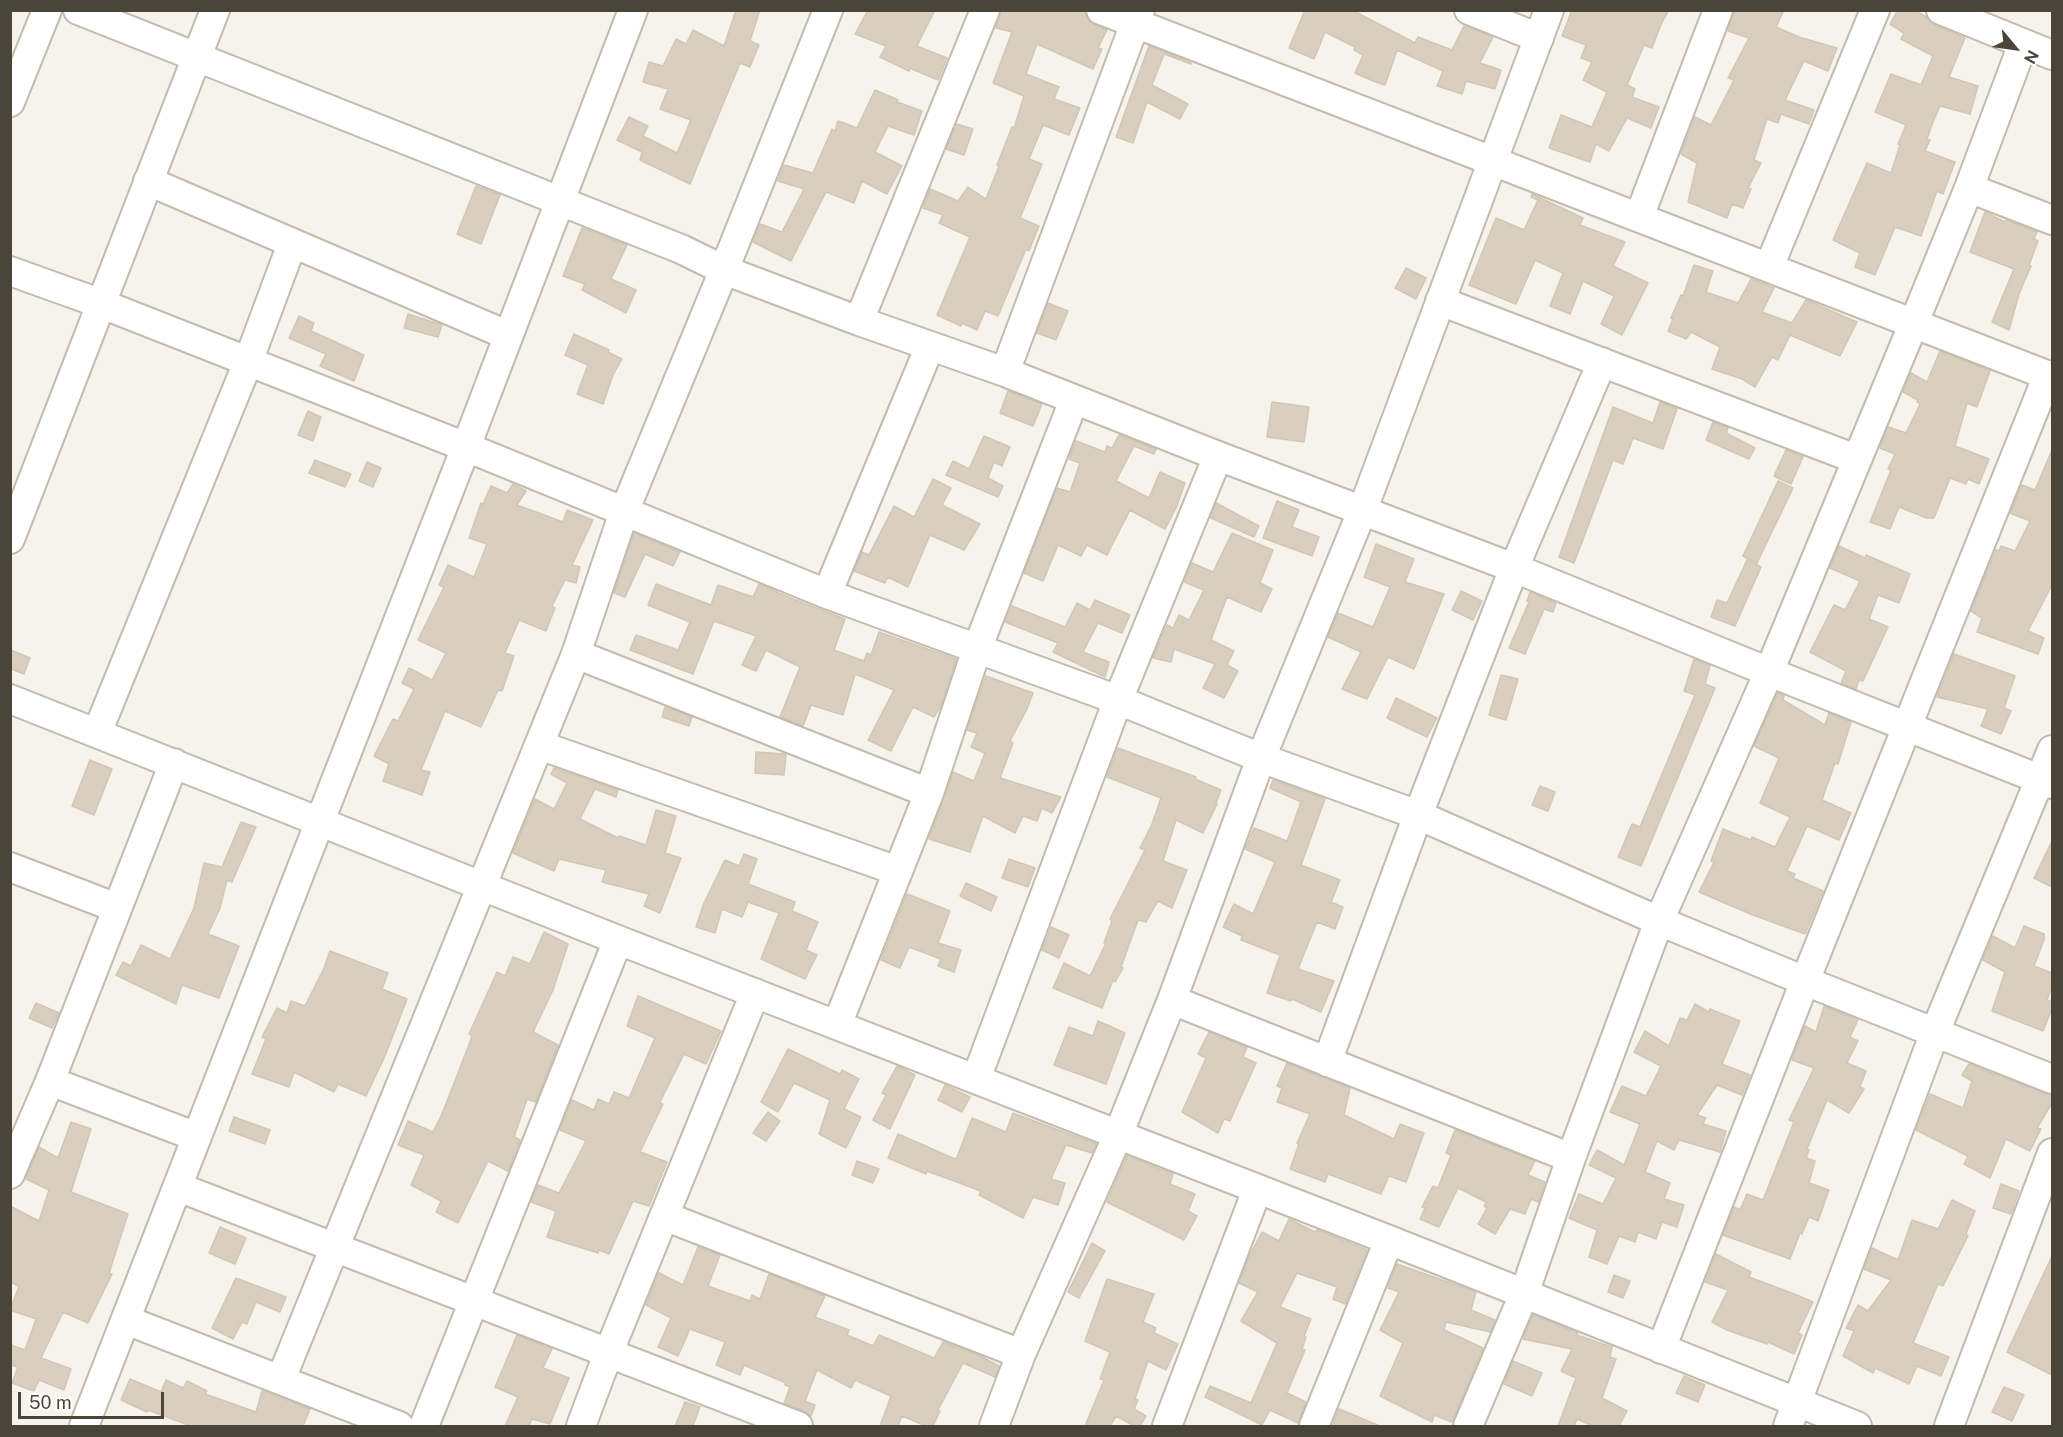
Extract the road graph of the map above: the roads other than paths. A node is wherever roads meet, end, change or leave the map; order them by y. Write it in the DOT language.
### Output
graph roads {
  1 [pos="47,10"];
  2 [pos="78,10"];
  3 [pos="215,10"];
  4 [pos="633,10"];
  5 [pos="828,10"];
  6 [pos="985,10"];
  7 [pos="1101,10"];
  8 [pos="1469,10"];
  9 [pos="1549,10"];
  10 [pos="1718,10"];
  11 [pos="1875,10"];
  12 [pos="1941,10"];
  13 [pos="1138,17"];
  14 [pos="1980,18"];
  15 [pos="1539,38"];
  16 [pos="2023,44"];
  17 [pos="2052,55"];
  18 [pos="197,58"];
  19 [pos="10,102"];
  20 [pos="1492,160"];
  21 [pos="148,181"];
  22 [pos="1969,188"];
  23 [pos="560,202"];
  24 [pos="1639,217"];
  25 [pos="2052,220"];
  26 [pos="292,244"];
  27 [pos="1769,267"];
  28 [pos="724,270"];
  29 [pos="10,271"];
  30 [pos="1440,301"];
  31 [pos="102,304"];
  32 [pos="859,321"];
  33 [pos="1914,325"];
  34 [pos="507,335"];
  35 [pos="930,346"];
  36 [pos="248,362"];
  37 [pos="1602,362"];
  38 [pos="1005,372"];
  39 [pos="2050,376"];
  40 [pos="1074,400"];
  41 [pos="466,447"];
  42 [pos="1218,456"];
  43 [pos="1856,459"];
  44 [pos="1363,509"];
  45 [pos="624,513"];
  46 [pos="10,539"];
  47 [pos="1514,568"];
  48 [pos="827,594"];
  49 [pos="977,648"];
  50 [pos="576,654"];
  51 [pos="1769,672"];
  52 [pos="10,699"];
  53 [pos="1118,700"];
  54 [pos="1906,727"];
  55 [pos="97,733"];
  56 [pos="539,745"];
  57 [pos="2052,750"];
  58 [pos="1261,758"];
  59 [pos="174,763"];
  60 [pos="2047,781"];
  61 [pos="930,793"];
  62 [pos="1418,815"];
  63 [pos="320,821"];
  64 [pos="10,867"];
  65 [pos="898,871"];
  66 [pos="482,885"];
  67 [pos="117,908"];
  68 [pos="1659,921"];
  69 [pos="618,940"];
  70 [pos="1805,981"];
  71 [pos="755,993"];
  72 [pos="1172,1000"];
  73 [pos="837,1024"];
  74 [pos="1935,1032"];
  75 [pos="1327,1062"];
  76 [pos="976,1079"];
  77 [pos="2052,1079"];
  78 [pos="50,1081"];
  79 [pos="1118,1135"];
  80 [pos="196,1137"];
  81 [pos="2052,1153"];
  82 [pos="1571,1158"];
  83 [pos="10,1174"];
  84 [pos="178,1187"];
  85 [pos="1257,1190"];
  86 [pos="664,1216"];
  87 [pos="1389,1240"];
  88 [pos="334,1247"];
  89 [pos="1524,1294"];
  90 [pos="474,1302"];
  91 [pos="126,1320"];
  92 [pos="1661,1349"];
  93 [pos="608,1354"];
  94 [pos="1021,1354"];
  95 [pos="281,1379"];
  96 [pos="1792,1414"];
  97 [pos="84,1426"];
  98 [pos="399,1426"];
  99 [pos="424,1426"];
  100 [pos="581,1426"];
  101 [pos="798,1426"];
  102 [pos="994,1426"];
  103 [pos="1167,1426"];
  104 [pos="1314,1426"];
  105 [pos="1468,1426"];
  106 [pos="1857,1426"];
  107 [pos="1949,1426"];
  1 -- 19 [label="street"];
  2 -- 18 [label="street"];
  3 -- 18 [label="street"];
  4 -- 23 [label="street"];
  5 -- 28 [label="street"];
  6 -- 32 [label="street"];
  7 -- 13 [label="street"];
  8 -- 15 [label="street"];
  9 -- 15 [label="street"];
  10 -- 24 [label="street"];
  11 -- 27 [label="street"];
  12 -- 14 [label="street"];
  13 -- 20 [label="street"];
  13 -- 38 [label="street"];
  14 -- 16 [label="street"];
  15 -- 20 [label="street"];
  16 -- 17 [label="street"];
  16 -- 22 [label="street"];
  18 -- 21 [label="street"];
  18 -- 23 [label="street"];
  20 -- 24 [label="street"];
  20 -- 30 [label="street"];
  21 -- 26 [label="street"];
  21 -- 31 [label="street"];
  22 -- 25 [label="street"];
  22 -- 33 [label="street"];
  23 -- 28 [label="street"];
  23 -- 34 [label="street"];
  24 -- 27 [label="street"];
  26 -- 34 [label="street"];
  26 -- 36 [label="street"];
  27 -- 33 [label="street"];
  28 -- 32 [label="street"];
  28 -- 45 [label="street"];
  29 -- 31 [label="street"];
  30 -- 37 [label="street"];
  30 -- 44 [label="street"];
  31 -- 36 [label="street"];
  31 -- 46 [label="street"];
  32 -- 35 [label="street"];
  33 -- 39 [label="street"];
  33 -- 43 [label="street"];
  34 -- 41 [label="street"];
  35 -- 38 [label="street"];
  35 -- 48 [label="street"];
  36 -- 41 [label="street"];
  36 -- 55 [label="street"];
  37 -- 43 [label="street"];
  37 -- 47 [label="street"];
  38 -- 40 [label="street"];
  39 -- 54 [label="street"];
  40 -- 42 [label="street"];
  40 -- 49 [label="street"];
  41 -- 45 [label="street"];
  41 -- 63 [label="street"];
  42 -- 44 [label="street"];
  42 -- 53 [label="street"];
  43 -- 51 [label="street"];
  44 -- 47 [label="street"];
  44 -- 58 [label="street"];
  45 -- 48 [label="street"];
  45 -- 50 [label="street"];
  47 -- 51 [label="street"];
  47 -- 62 [label="street"];
  48 -- 49 [label="street"];
  49 -- 53 [label="street"];
  49 -- 61 [label="street"];
  50 -- 56 [label="street"];
  50 -- 61 [label="street"];
  51 -- 54 [label="street"];
  51 -- 68 [label="street"];
  52 -- 55 [label="street"];
  53 -- 58 [label="street"];
  53 -- 76 [label="street"];
  54 -- 60 [label="street"];
  54 -- 70 [label="street"];
  55 -- 59 [label="street"];
  56 -- 65 [label="street"];
  56 -- 66 [label="street"];
  57 -- 60 [label="street"];
  58 -- 62 [label="street"];
  58 -- 72 [label="street"];
  59 -- 63 [label="street"];
  59 -- 67 [label="street"];
  60 -- 74 [label="street"];
  61 -- 65 [label="street"];
  62 -- 68 [label="street"];
  62 -- 75 [label="street"];
  63 -- 66 [label="street"];
  63 -- 80 [label="street"];
  64 -- 67 [label="street"];
  65 -- 73 [label="street"];
  66 -- 69 [label="street"];
  66 -- 88 [label="street"];
  67 -- 78 [label="street"];
  68 -- 70 [label="street"];
  68 -- 82 [label="street"];
  69 -- 71 [label="street"];
  69 -- 90 [label="street"];
  70 -- 74 [label="street"];
  70 -- 92 [label="street"];
  71 -- 73 [label="street"];
  71 -- 86 [label="street"];
  72 -- 75 [label="street"];
  72 -- 79 [label="street"];
  73 -- 76 [label="street"];
  74 -- 77 [label="street"];
  74 -- 96 [label="street"];
  75 -- 82 [label="street"];
  76 -- 79 [label="street"];
  78 -- 80 [label="street"];
  78 -- 83 [label="street"];
  79 -- 85 [label="street"];
  79 -- 94 [label="street"];
  80 -- 84 [label="street"];
  81 -- 107 [label="street"];
  82 -- 89 [label="street"];
  84 -- 88 [label="street"];
  84 -- 91 [label="street"];
  85 -- 87 [label="street"];
  85 -- 103 [label="street"];
  86 -- 93 [label="street"];
  86 -- 94 [label="street"];
  87 -- 89 [label="street"];
  87 -- 104 [label="street"];
  88 -- 90 [label="street"];
  88 -- 95 [label="street"];
  89 -- 92 [label="street"];
  89 -- 105 [label="street"];
  90 -- 93 [label="street"];
  90 -- 99 [label="street"];
  91 -- 95 [label="street"];
  91 -- 97 [label="street"];
  92 -- 96 [label="street"];
  93 -- 100 [label="street"];
  93 -- 101 [label="street"];
  94 -- 102 [label="street"];
  95 -- 98 [label="street"];
  96 -- 106 [label="street"];
}
